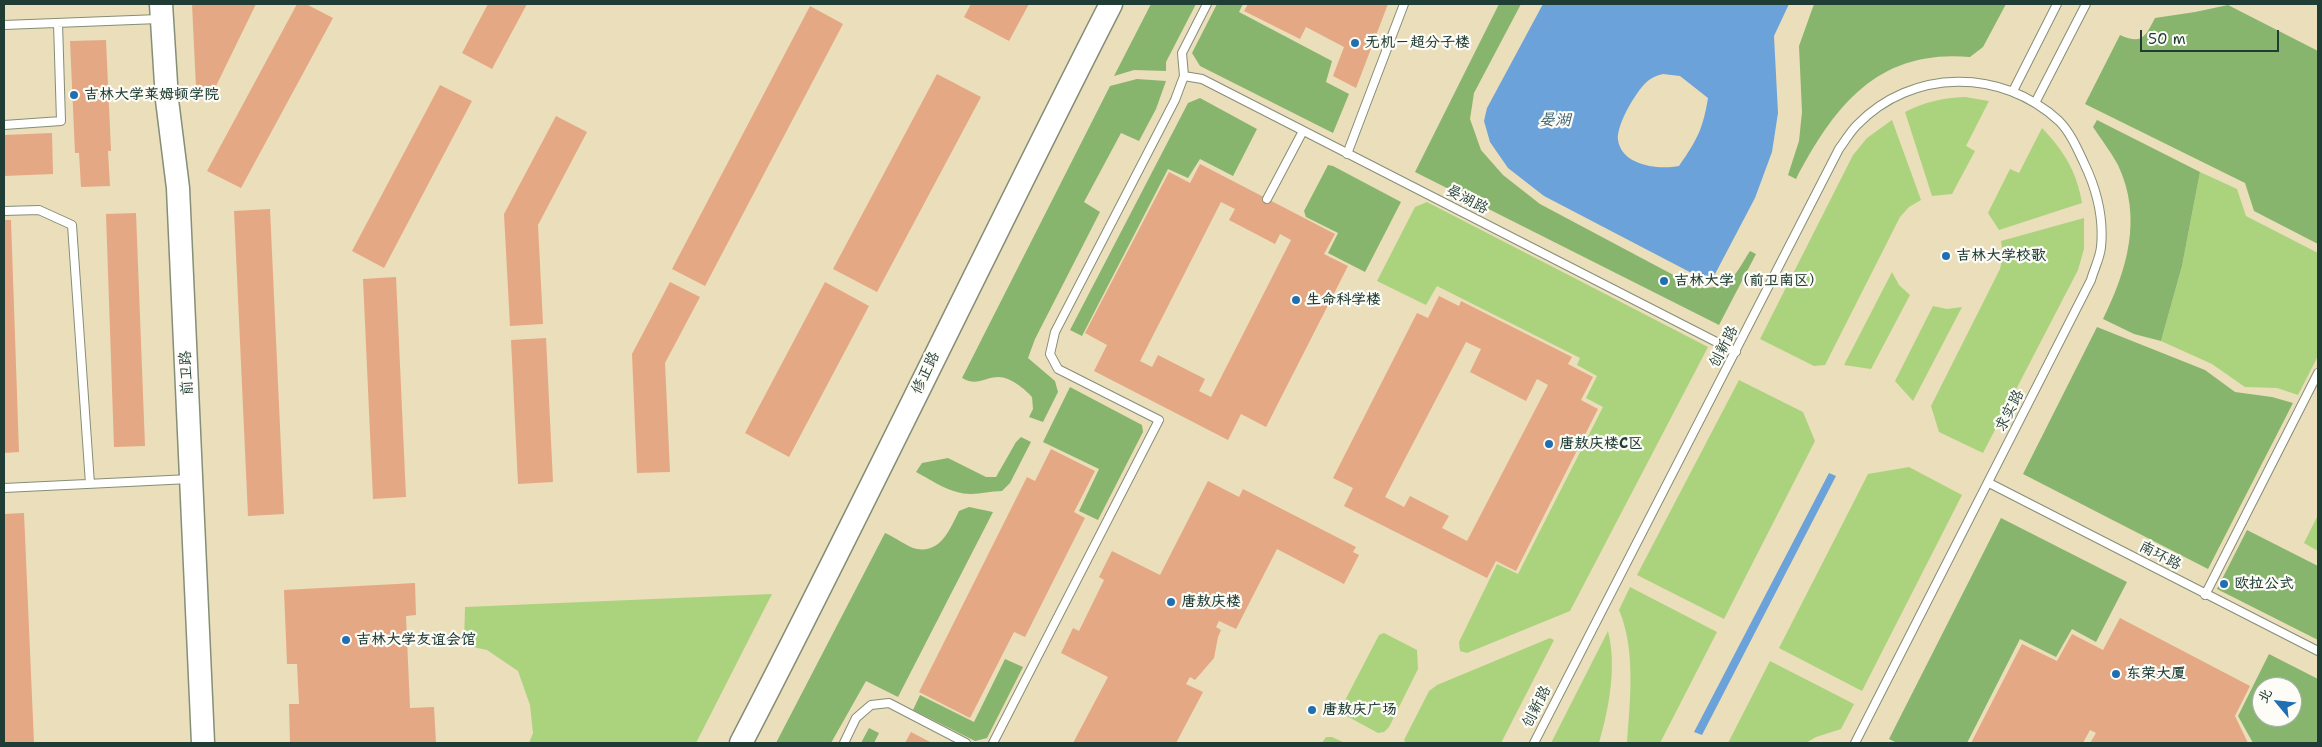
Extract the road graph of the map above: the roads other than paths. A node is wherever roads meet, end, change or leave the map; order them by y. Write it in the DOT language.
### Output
graph roads {
  1 [pos="1111,4"];
  2 [pos="1207,4"];
  3 [pos="1404,4"];
  4 [pos="2057,4"];
  5 [pos="2086,4"];
  6 [pos="162,12"];
  7 [pos="58,23"];
  8 [pos="4,25"];
  9 [pos="1184,76"];
  10 [pos="2012,90"];
  11 [pos="2024,96"];
  12 [pos="2035,103"];
  13 [pos="4,125"];
  14 [pos="1303,131"];
  15 [pos="1347,154"];
  16 [pos="1267,200"];
  17 [pos="4,211"];
  18 [pos="1736,352"];
  19 [pos="2318,372"];
  20 [pos="192,479"];
  21 [pos="1989,483"];
  22 [pos="90,484"];
  23 [pos="4,488"];
  24 [pos="2205,595"];
  25 [pos="2318,651"];
  26 [pos="203,743"];
  27 [pos="742,743"];
  28 [pos="844,743"];
  29 [pos="966,743"];
  30 [pos="993,743"];
  31 [pos="1534,743"];
  32 [pos="1855,743"];
  1 -- 27 [label="street, 修正路"];
  2 -- 9 [label="lane"];
  3 -- 15 [label="lane"];
  4 -- 10 [label="lane"];
  5 -- 12 [label="lane"];
  6 -- 7 [label="lane"];
  6 -- 20 [label="street, 前卫路"];
  7 -- 8 [label="lane"];
  7 -- 13 [label="lane"];
  9 -- 14 [label="lane, 晏湖路"];
  9 -- 30 [label="lane"];
  10 -- 11 [label="lane, 创新路"];
  10 -- 18 [label="lane, 创新路"];
  11 -- 12 [label="lane, 求实路"];
  12 -- 21 [label="lane, 求实路"];
  14 -- 15 [label="lane, 晏湖路"];
  14 -- 16 [label="lane"];
  15 -- 18 [label="lane, 晏湖路"];
  17 -- 22 [label="lane"];
  18 -- 31 [label="lane, 创新路"];
  19 -- 24 [label="lane"];
  20 -- 22 [label="lane"];
  20 -- 26 [label="street, 前卫路"];
  21 -- 24 [label="lane, 南环路"];
  21 -- 32 [label="lane, 求实路"];
  22 -- 23 [label="lane"];
  24 -- 25 [label="lane, 南环路"];
  28 -- 29 [label="lane"];
}
